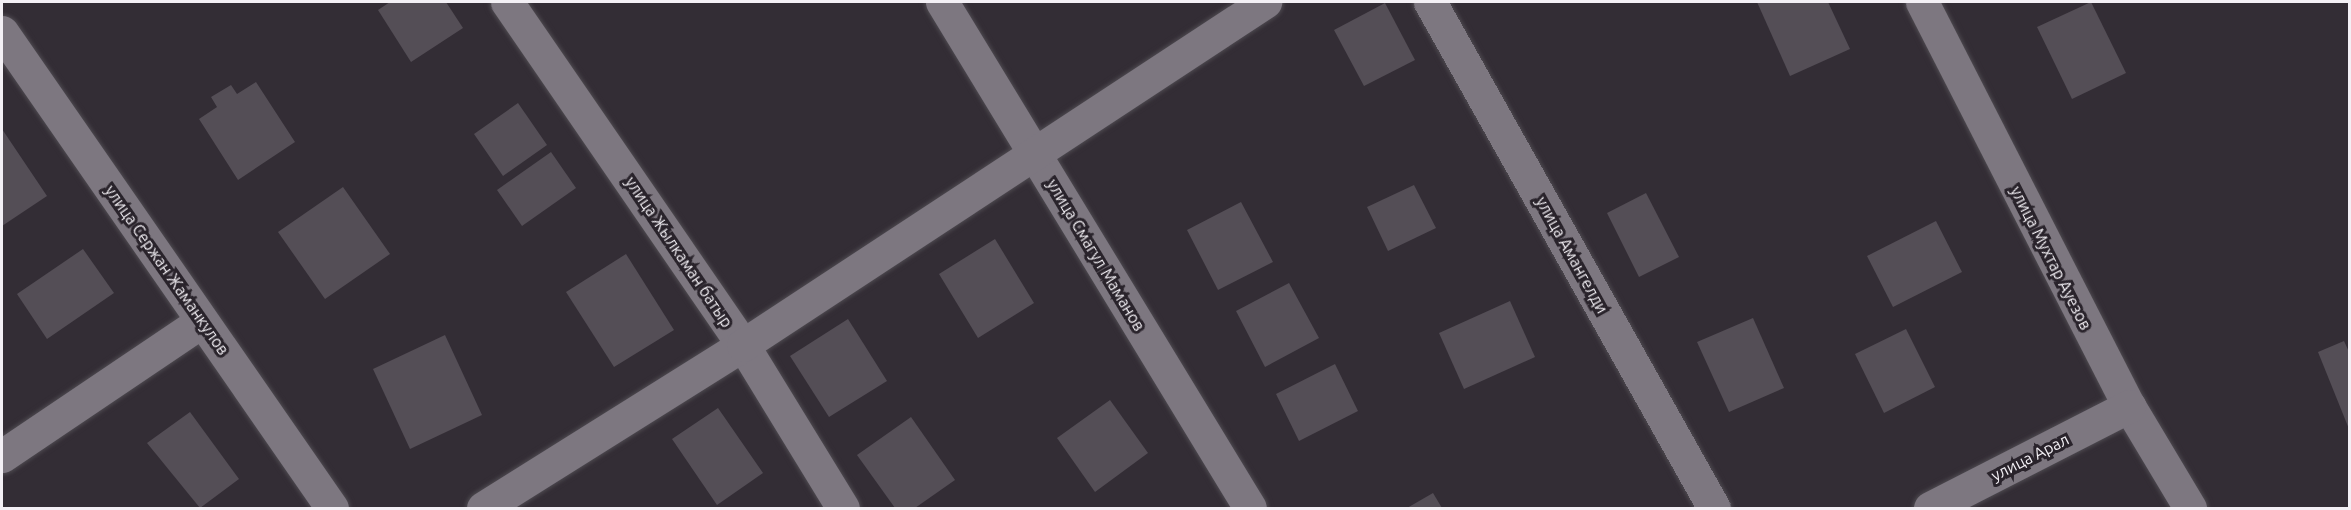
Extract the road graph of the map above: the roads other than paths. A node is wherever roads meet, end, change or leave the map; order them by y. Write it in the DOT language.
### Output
graph roads {
  1 [pos="507,2"];
  2 [pos="942,2"];
  3 [pos="1265,2"];
  4 [pos="1430,2"];
  5 [pos="1922,2"];
  6 [pos="2,32"];
  7 [pos="1035,153"];
  8 [pos="202,321"];
  9 [pos="743,345"];
  10 [pos="2129,406"];
  11 [pos="2,456"];
  12 [pos="332,508"];
  13 [pos="483,508"];
  14 [pos="843,508"];
  15 [pos="1250,508"];
  16 [pos="1714,508"];
  17 [pos="1930,508"];
  18 [pos="2190,508"];
  1 -- 9 [label="street, улица Жылкаман батыр"];
  2 -- 7 [label="street, улица Смагул Маманов"];
  3 -- 7 [label="street"];
  4 -- 16 [label="street, улица Амангелди"];
  5 -- 10 [label="street, улица Мухтар Ауезов"];
  6 -- 8 [label="street, улица Сержан Жаманкулов"];
  7 -- 9 [label="street"];
  7 -- 15 [label="street, улица Смагул Маманов"];
  8 -- 11 [label="street"];
  8 -- 12 [label="street, улица Сержан Жаманкулов"];
  9 -- 13 [label="street"];
  9 -- 14 [label="street, улица Жылкаман батыр"];
  10 -- 17 [label="street, улица Арал"];
  10 -- 18 [label="street, улица Мухтар Ауезов"];
}
